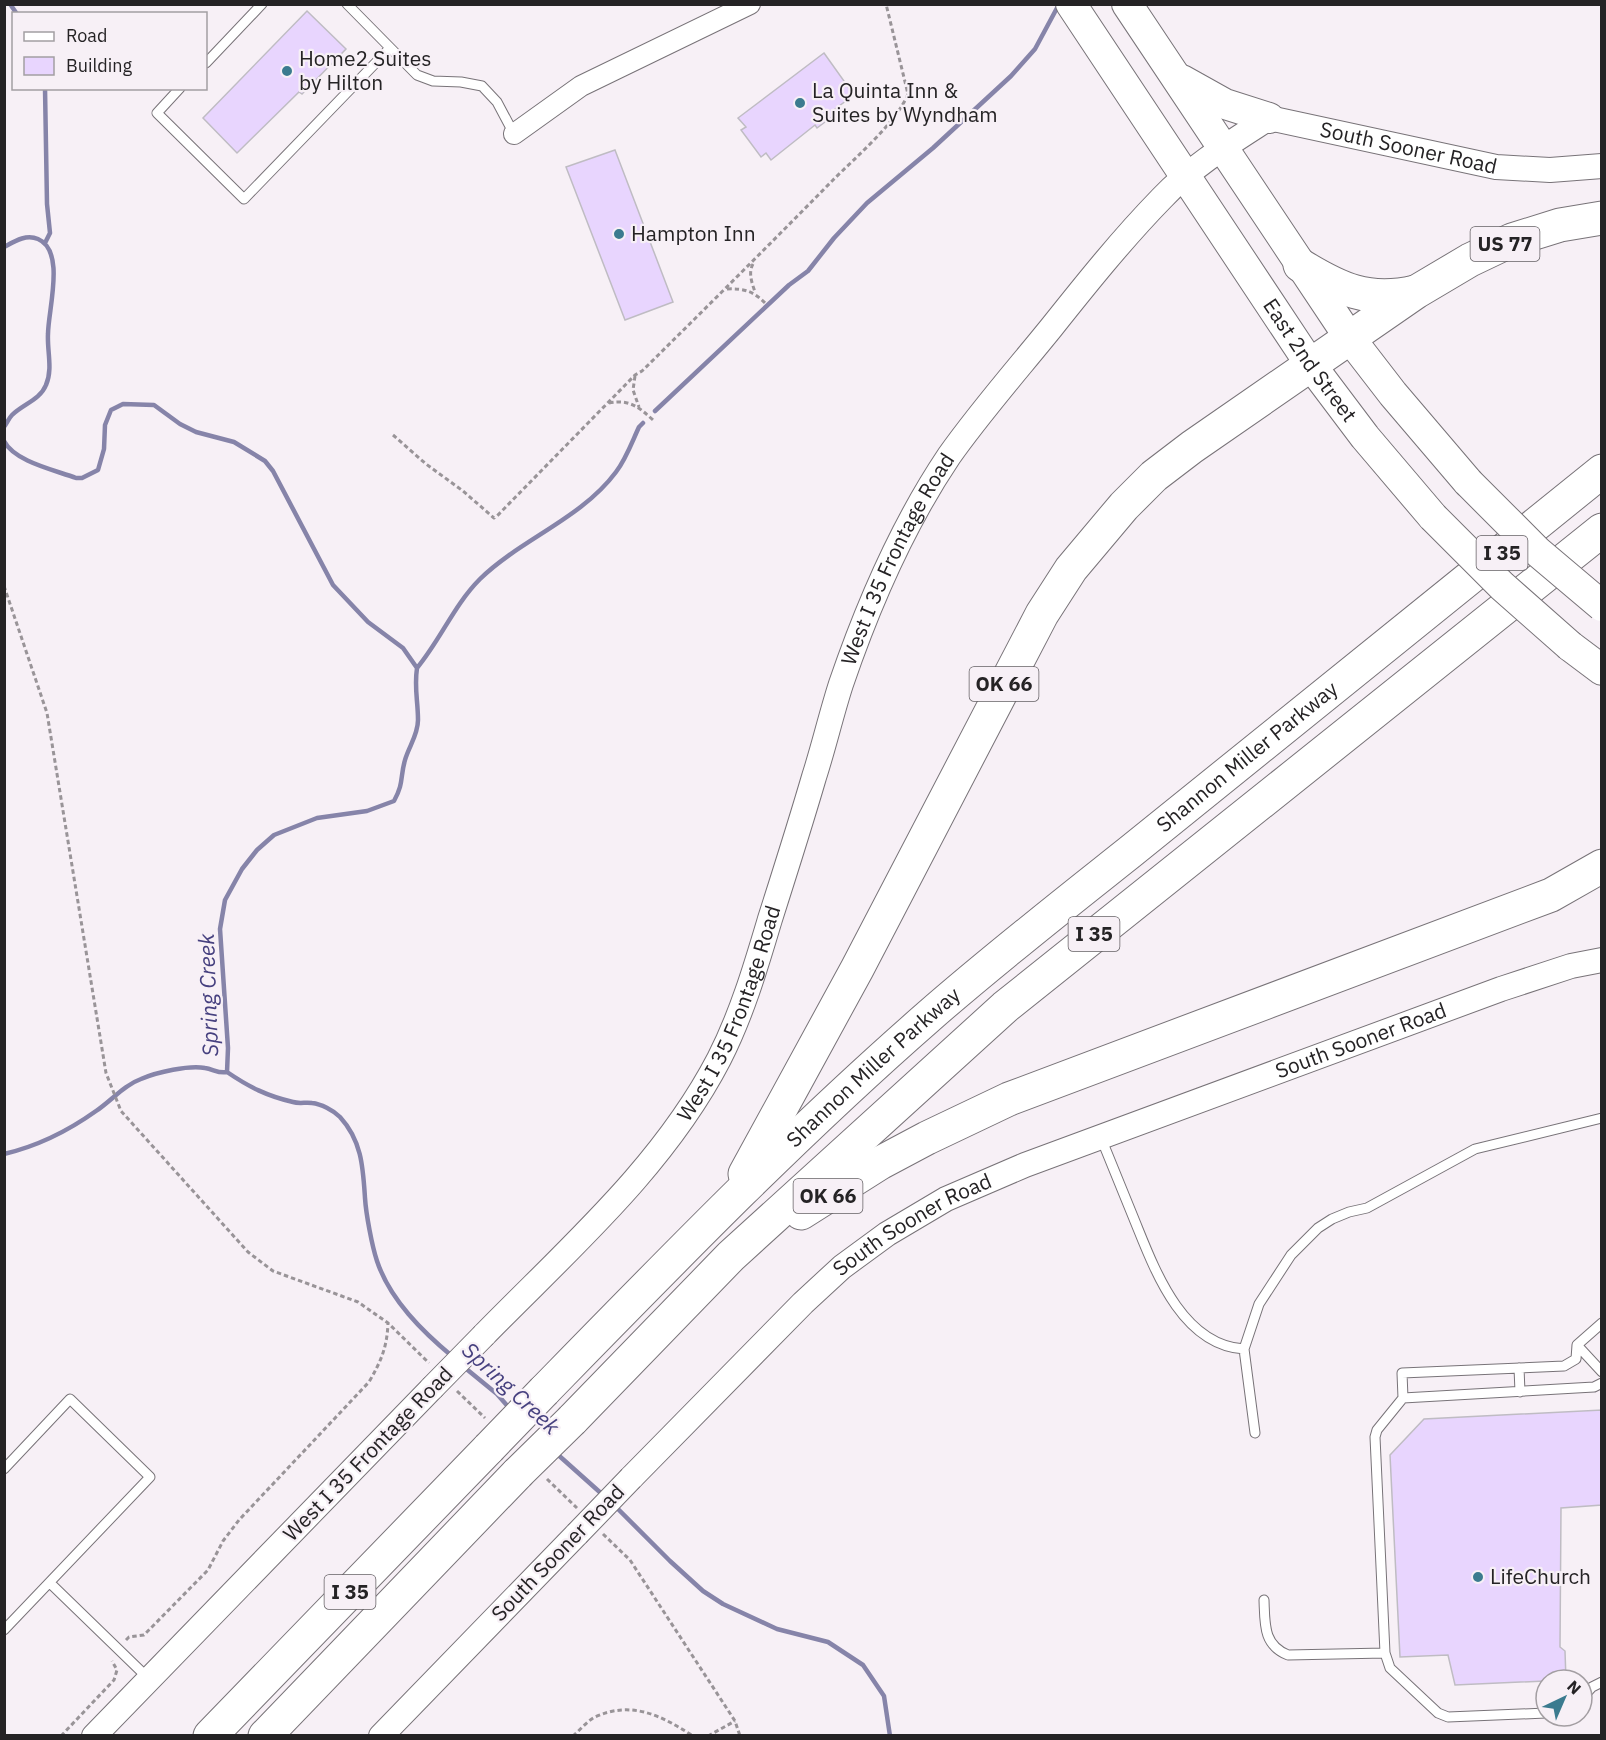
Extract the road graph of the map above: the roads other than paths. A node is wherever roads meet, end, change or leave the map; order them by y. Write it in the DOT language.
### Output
graph roads {
  1 [pos="262,4"];
  2 [pos="347,4"];
  3 [pos="750,4"];
  4 [pos="1071,4"];
  5 [pos="1127,4"];
  6 [pos="390,48"];
  7 [pos="207,62"];
  8 [pos="1175,75"];
  9 [pos="178,90"];
  10 [pos="1269,118"];
  11 [pos="514,134"];
  12 [pos="1224,148"];
  13 [pos="1602,166"];
  14 [pos="1185,177"];
  15 [pos="1602,218"];
  16 [pos="1300,265"];
  17 [pos="1416,292"];
  18 [pos="1349,337"];
  19 [pos="1310,364"];
  20 [pos="1602,471"];
  21 [pos="1602,530"];
  22 [pos="1602,606"];
  23 [pos="1602,670"];
  24 [pos="1602,866"];
  25 [pos="1602,960"];
  26 [pos="1602,1118"];
  27 [pos="1101,1138"];
  28 [pos="731,1200"];
  29 [pos="731,1256"];
  30 [pos="1602,1323"];
  31 [pos="1577,1345"];
  32 [pos="1244,1349"];
  33 [pos="1519,1368"];
  34 [pos="1602,1372"];
  35 [pos="1598,1385"];
  36 [pos="1520,1392"];
  37 [pos="1403,1398"];
  38 [pos="1255,1433"];
  39 [pos="4,1469"];
  40 [pos="50,1583"];
  41 [pos="1264,1600"];
  42 [pos="4,1630"];
  43 [pos="1385,1653"];
  44 [pos="149,1679"];
  45 [pos="1534,1713"];
  46 [pos="94,1736"];
  47 [pos="210,1736"];
  48 [pos="265,1736"];
  49 [pos="381,1736"];
  1 -- 7 [label="lane"];
  2 -- 6 [label="lane"];
  3 -- 11 [label="street"];
  4 -- 14 [label="main road, East 2nd Street"];
  5 -- 8 [label="main road"];
  6 -- 9 [label="lane"];
  6 -- 11 [label="lane"];
  8 -- 10 [label="main road"];
  8 -- 12 [label="main road"];
  10 -- 12 [label="street"];
  10 -- 13 [label="street, South Sooner Road"];
  12 -- 14 [label="street, West I 35 Frontage Road"];
  12 -- 16 [label="main road"];
  14 -- 19 [label="main road, East 2nd Street"];
  14 -- 44 [label="street, West I 35 Frontage Road, bridge"];
  15 -- 17 [label="highway, US 77"];
  16 -- 17 [label="highway, US 77"];
  16 -- 18 [label="main road"];
  17 -- 18 [label="highway"];
  18 -- 19 [label="highway, OK 66"];
  18 -- 22 [label="main road, bridge"];
  19 -- 23 [label="main road, East 2nd Street, bridge"];
  19 -- 28 [label="highway, OK 66"];
  20 -- 28 [label="highway, Shannon Miller Parkway / I 35"];
  21 -- 29 [label="highway, Shannon Miller Parkway / I 35"];
  24 -- 29 [label="highway, OK 66"];
  25 -- 27 [label="street, South Sooner Road"];
  26 -- 32 [label="lane"];
  27 -- 32 [label="lane"];
  27 -- 49 [label="street, South Sooner Road, bridge"];
  28 -- 47 [label="highway, Shannon Miller Parkway / I 35, bridge"];
  29 -- 48 [label="highway, Shannon Miller Parkway / I 35, bridge"];
  30 -- 31 [label="lane"];
  31 -- 33 [label="lane"];
  31 -- 34 [label="lane"];
  32 -- 38 [label="lane"];
  33 -- 36 [label="lane"];
  33 -- 37 [label="lane"];
  35 -- 36 [label="lane"];
  36 -- 37 [label="lane"];
  37 -- 43 [label="lane"];
  39 -- 40 [label="lane"];
  40 -- 42 [label="lane"];
  40 -- 44 [label="lane"];
  41 -- 43 [label="lane"];
  43 -- 45 [label="lane"];
  44 -- 46 [label="street, West I 35 Frontage Road"];
}
